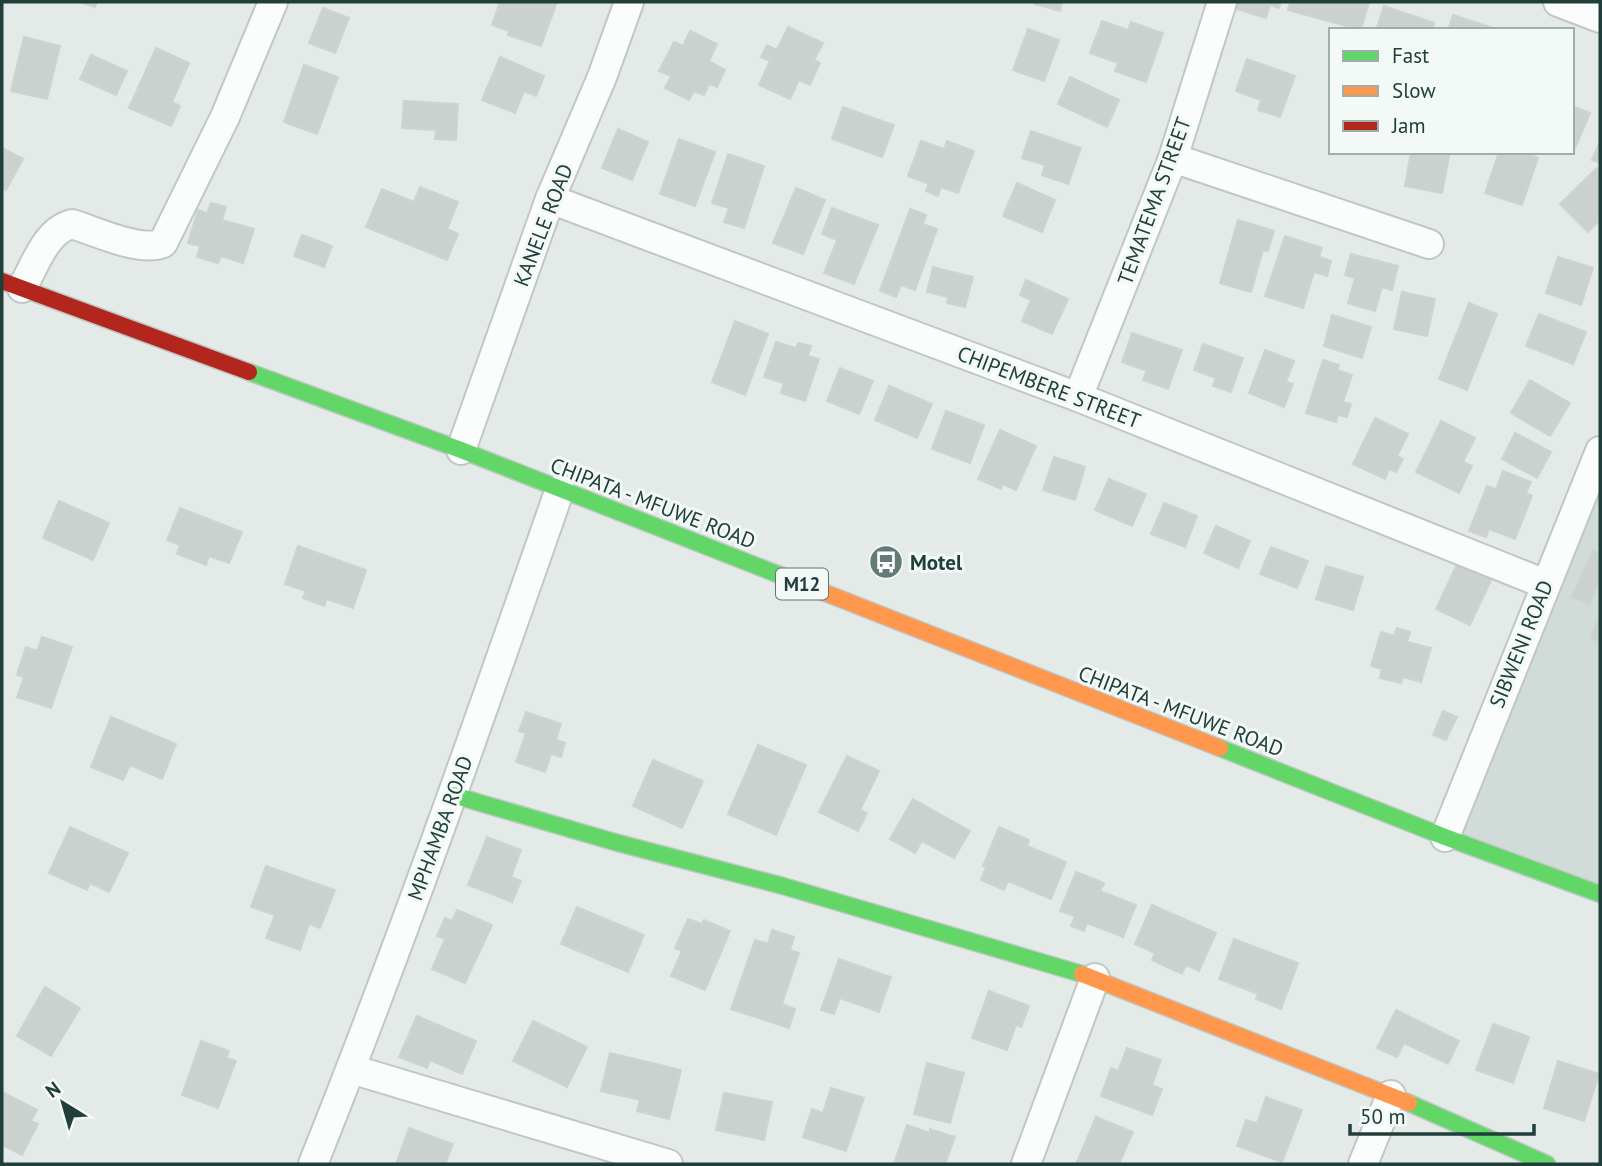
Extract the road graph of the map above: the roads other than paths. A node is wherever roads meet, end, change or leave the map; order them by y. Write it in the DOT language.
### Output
graph roads {
  1 [pos="272,2"];
  2 [pos="629,2"];
  3 [pos="1222,2"];
  4 [pos="1558,2"];
  5 [pos="1600,18"];
  6 [pos="1173,158"];
  7 [pos="551,199"];
  8 [pos="1429,244"];
  9 [pos="12,284"];
  10 [pos="1078,397"];
  11 [pos="461,450"];
  12 [pos="1600,451"];
  13 [pos="560,489"];
  14 [pos="1545,584"];
  15 [pos="453,795"];
  16 [pos="1445,837"];
  17 [pos="1600,894"];
  18 [pos="1096,978"];
  19 [pos="351,1069"];
  20 [pos="1391,1095"];
  21 [pos="313,1164"];
  22 [pos="668,1164"];
  23 [pos="1026,1164"];
  24 [pos="1363,1164"];
  25 [pos="1547,1164"];
  1 -- 9 [label="street"];
  2 -- 7 [label="street, KANELE ROAD"];
  3 -- 6 [label="street, TEMATEMA STREET"];
  4 -- 5 [label="street"];
  6 -- 8 [label="street"];
  6 -- 10 [label="street, TEMATEMA STREET"];
  7 -- 10 [label="street, CHIPEMBERE STREET"];
  7 -- 11 [label="street, KANELE ROAD"];
  9 -- 11 [label="main road, CHIPATA - MFUWE ROAD / M12"];
  10 -- 14 [label="street, CHIPEMBERE STREET"];
  11 -- 13 [label="main road, CHIPATA - MFUWE ROAD / M12"];
  12 -- 14 [label="street, SIBWENI ROAD"];
  13 -- 15 [label="street, MPHAMBA ROAD"];
  13 -- 16 [label="main road, CHIPATA - MFUWE ROAD / M12"];
  14 -- 16 [label="street, SIBWENI ROAD"];
  15 -- 18 [label="main road"];
  15 -- 19 [label="street, MPHAMBA ROAD"];
  16 -- 17 [label="main road, CHIPATA - MFUWE ROAD / M12"];
  18 -- 20 [label="main road"];
  18 -- 23 [label="street"];
  19 -- 21 [label="street, MPHAMBA ROAD"];
  19 -- 22 [label="street"];
  20 -- 24 [label="street"];
  20 -- 25 [label="main road"];
}
